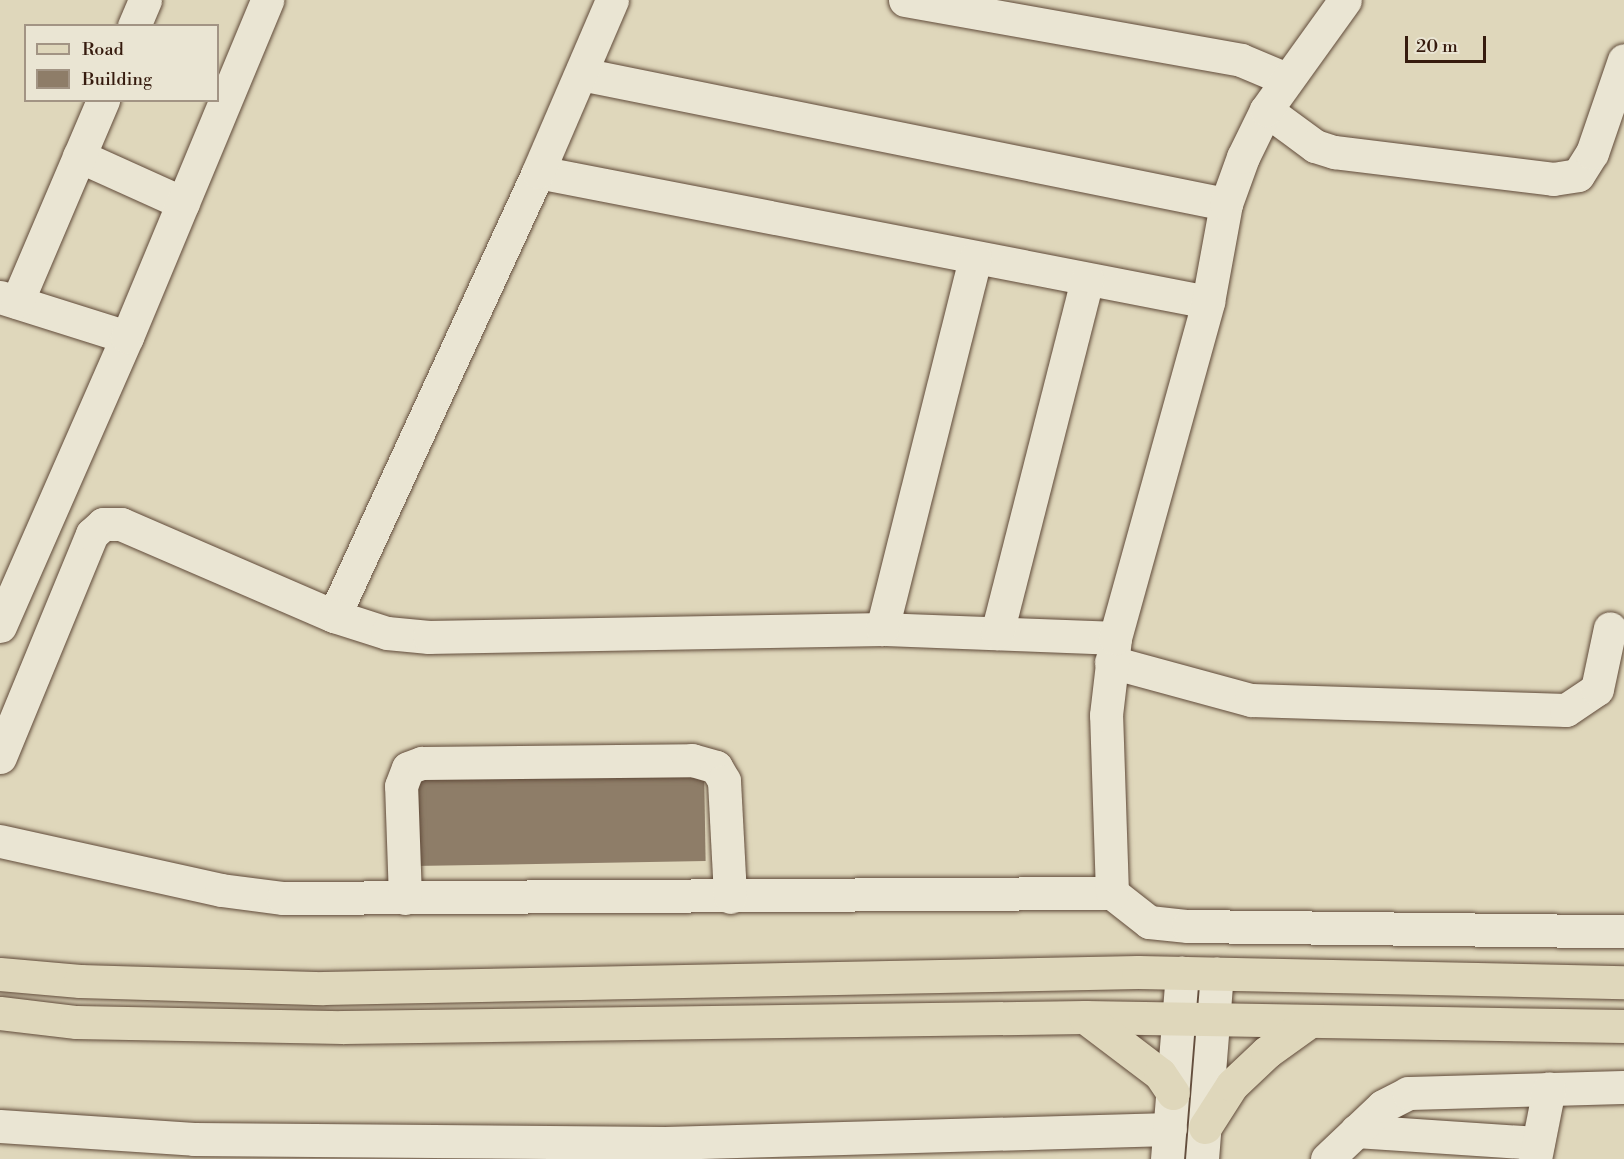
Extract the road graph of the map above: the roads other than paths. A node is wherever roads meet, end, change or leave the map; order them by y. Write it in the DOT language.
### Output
graph roads {
  1 [pos="145,0"];
  2 [pos="267,0"];
  3 [pos="612,0"];
  4 [pos="905,0"];
  5 [pos="1345,0"];
  6 [pos="135,24"];
  7 [pos="1624,60"];
  8 [pos="581,74"];
  9 [pos="1286,79"];
  10 [pos="102,102"];
  11 [pos="1266,110"];
  12 [pos="79,156"];
  13 [pos="538,172"];
  14 [pos="183,202"];
  15 [pos="1226,204"];
  16 [pos="975,259"];
  17 [pos="1087,279"];
  18 [pos="9,299"];
  19 [pos="1208,302"];
  20 [pos="127,337"];
  21 [pos="334,616"];
  22 [pos="0,626"];
  23 [pos="1610,628"];
  24 [pos="882,629"];
  25 [pos="997,633"];
  26 [pos="1113,650"];
  27 [pos="0,757"];
  28 [pos="0,841"];
  29 [pos="1112,893"];
  30 [pos="730,897"];
  31 [pos="405,898"];
  32 [pos="1624,931"];
  33 [pos="1182,973"];
  34 [pos="0,974"];
  35 [pos="1217,974"];
  36 [pos="1624,982"];
  37 [pos="0,1013"];
  38 [pos="1085,1017"];
  39 [pos="1180,1019"];
  40 [pos="1214,1020"];
  41 [pos="1307,1023"];
  42 [pos="1624,1026"];
  43 [pos="1624,1087"];
  44 [pos="1548,1088"];
  45 [pos="1173,1093"];
  46 [pos="0,1126"];
  47 [pos="1205,1127"];
  48 [pos="1356,1131"];
  49 [pos="1169,1144"];
  50 [pos="308,1150"];
  51 [pos="664,1151"];
  52 [pos="1536,1151"];
  53 [pos="1202,1159"];
  54 [pos="1327,1159"];
  1 -- 6 [label="street"];
  2 -- 14 [label="street"];
  3 -- 8 [label="street"];
  4 -- 9 [label="street"];
  5 -- 9 [label="street"];
  7 -- 11 [label="street"];
  8 -- 13 [label="street"];
  8 -- 15 [label="street"];
  9 -- 11 [label="street"];
  10 -- 12 [label="street"];
  11 -- 15 [label="street"];
  12 -- 14 [label="street"];
  12 -- 18 [label="street"];
  13 -- 16 [label="street"];
  13 -- 21 [label="street"];
  14 -- 20 [label="street"];
  15 -- 19 [label="street"];
  16 -- 17 [label="street"];
  16 -- 24 [label="street"];
  17 -- 19 [label="street"];
  17 -- 25 [label="street"];
  18 -- 20 [label="street"];
  19 -- 26 [label="street"];
  20 -- 22 [label="street"];
  21 -- 24 [label="street"];
  21 -- 27 [label="street"];
  23 -- 26 [label="street"];
  24 -- 25 [label="street"];
  25 -- 26 [label="street"];
  26 -- 29 [label="street"];
  28 -- 31 [label="street"];
  29 -- 30 [label="street"];
  29 -- 32 [label="street"];
  30 -- 31 [label="street"];
  30 -- 31 [label="street"];
  33 -- 34 [label="main road"];
  33 -- 35 [label="main road"];
  33 -- 39 [label="street"];
  35 -- 36 [label="main road"];
  35 -- 40 [label="street"];
  37 -- 38 [label="main road"];
  38 -- 39 [label="main road"];
  38 -- 45 [label="main road"];
  39 -- 40 [label="main road"];
  39 -- 45 [label="street"];
  40 -- 41 [label="main road"];
  40 -- 47 [label="street"];
  41 -- 42 [label="main road"];
  41 -- 47 [label="main road"];
  43 -- 44 [label="street"];
  44 -- 48 [label="street"];
  44 -- 52 [label="street"];
  45 -- 49 [label="street"];
  46 -- 50 [label="street"];
  47 -- 53 [label="street"];
  48 -- 52 [label="street"];
  48 -- 54 [label="street"];
  49 -- 51 [label="street"];
  50 -- 51 [label="street"];
}
